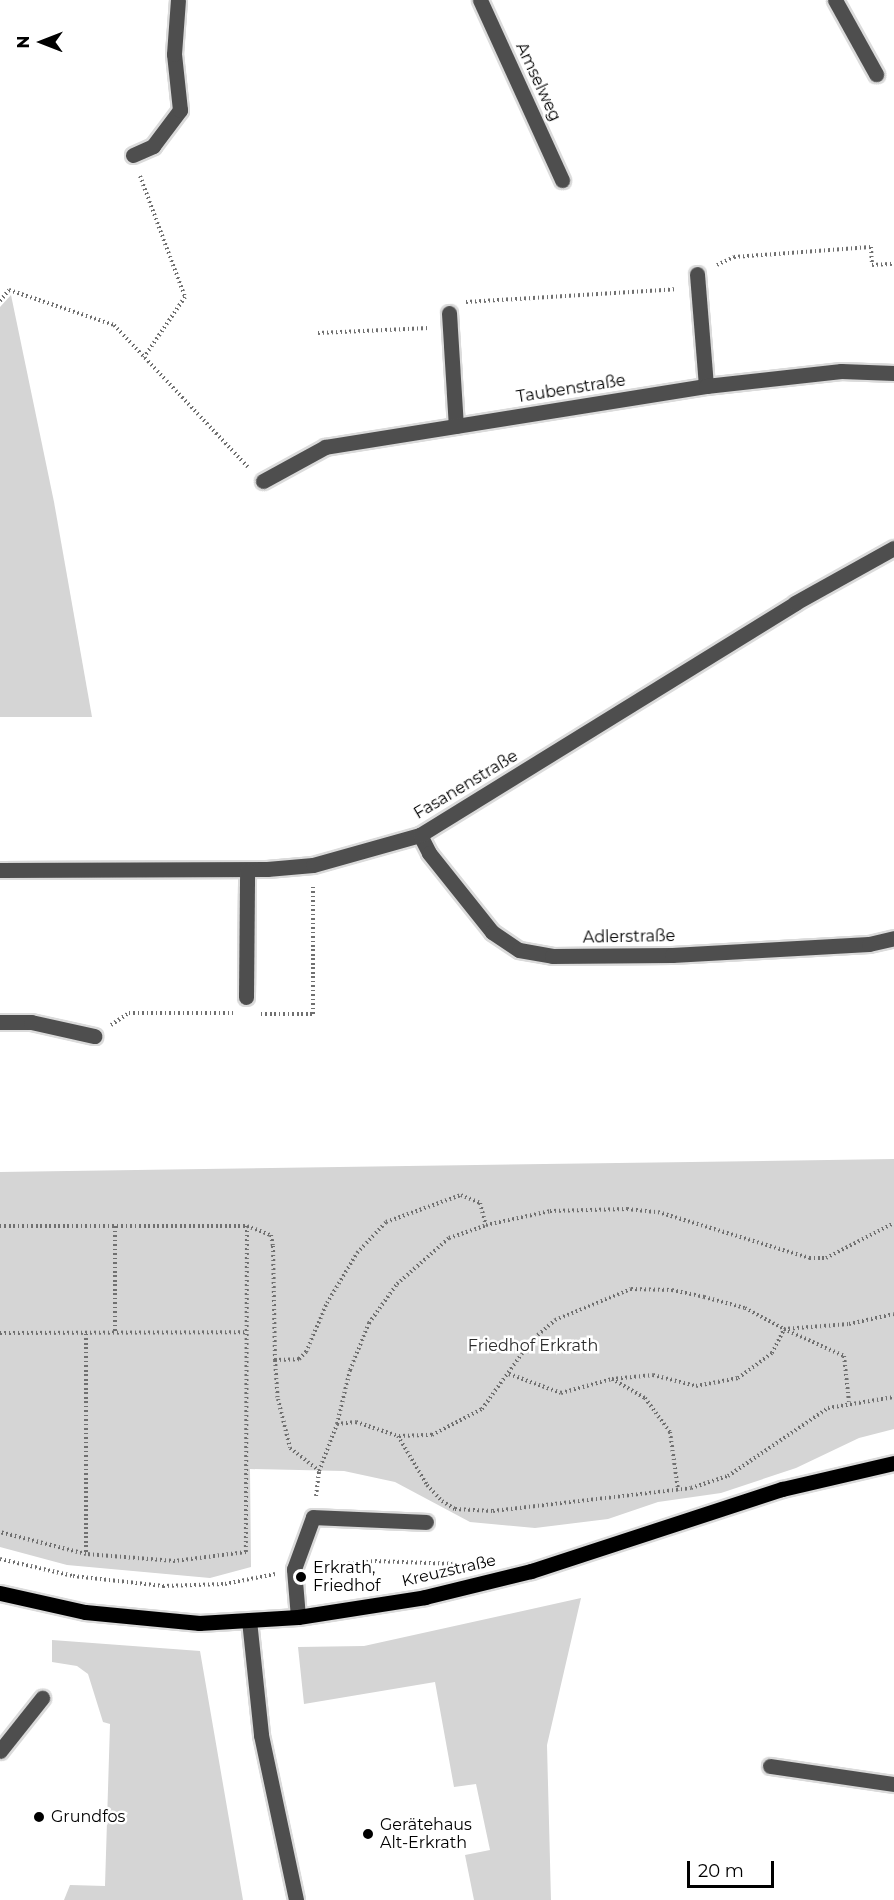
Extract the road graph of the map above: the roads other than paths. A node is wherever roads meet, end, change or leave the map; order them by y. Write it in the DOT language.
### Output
graph roads {
  1 [pos="178,0"];
  2 [pos="480,0"];
  3 [pos="835,0"];
  4 [pos="876,74"];
  5 [pos="133,155"];
  6 [pos="562,180"];
  7 [pos="698,281"];
  8 [pos="449,320"];
  9 [pos="894,373"];
  10 [pos="706,386"];
  11 [pos="456,426"];
  12 [pos="263,481"];
  13 [pos="894,548"];
  14 [pos="420,835"];
  15 [pos="0,870"];
  16 [pos="247,870"];
  17 [pos="894,938"];
  18 [pos="246,997"];
  19 [pos="0,1022"];
  20 [pos="94,1036"];
  21 [pos="894,1463"];
  22 [pos="426,1522"];
  23 [pos="0,1593"];
  24 [pos="298,1617"];
  25 [pos="249,1620"];
  26 [pos="42,1698"];
  27 [pos="0,1751"];
  28 [pos="770,1766"];
  29 [pos="894,1784"];
  30 [pos="296,1900"];
  1 -- 5 [label="street"];
  2 -- 6 [label="street, Amselweg"];
  3 -- 4 [label="street"];
  7 -- 10 [label="street"];
  8 -- 11 [label="street"];
  9 -- 10 [label="street, Taubenstraße"];
  10 -- 11 [label="street, Taubenstraße"];
  11 -- 12 [label="street, Taubenstraße"];
  13 -- 14 [label="street, Fasanenstraße"];
  14 -- 16 [label="street, Fasanenstraße"];
  14 -- 17 [label="street, Adlerstraße"];
  15 -- 16 [label="street, Fasanenstraße"];
  16 -- 18 [label="street"];
  19 -- 20 [label="street"];
  21 -- 24 [label="main road, Kreuzstraße"];
  22 -- 24 [label="street"];
  23 -- 25 [label="main road, Kreuzstraße"];
  24 -- 25 [label="main road, Kreuzstraße"];
  25 -- 30 [label="street"];
  26 -- 27 [label="street"];
  28 -- 29 [label="street"];
}
